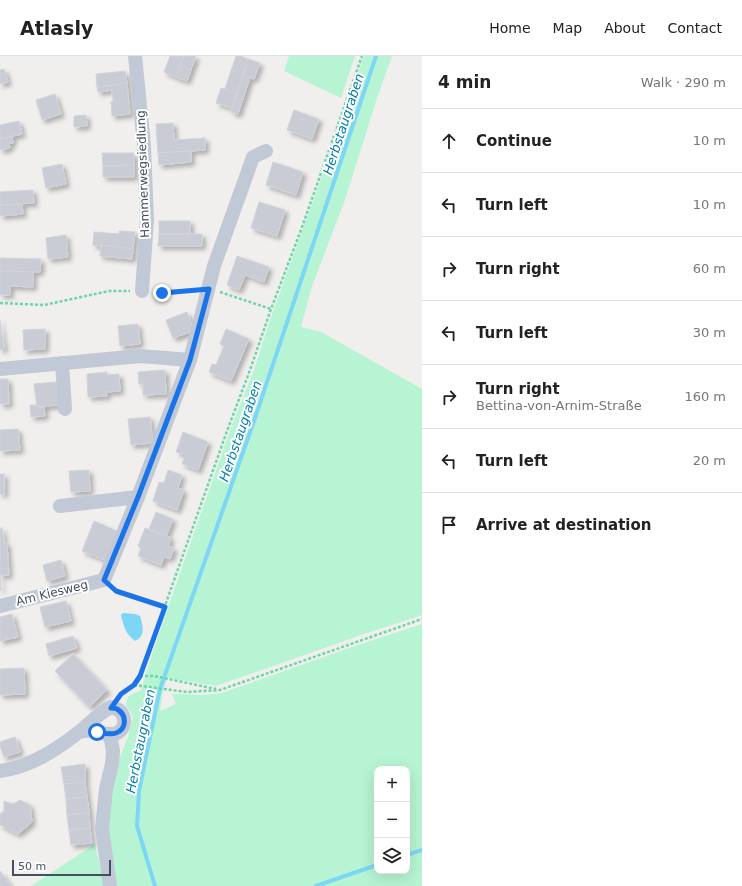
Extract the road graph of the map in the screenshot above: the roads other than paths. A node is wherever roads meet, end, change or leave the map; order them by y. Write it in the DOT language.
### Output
graph roads {
  1 [pos="135,56"];
  2 [pos="266,152"];
  3 [pos="142,291"];
  4 [pos="190,360"];
  5 [pos="62,363"];
  6 [pos="0,369"];
  7 [pos="65,409"];
  8 [pos="138,497"];
  9 [pos="60,506"];
  10 [pos="0,606"];
  11 [pos="79,732"];
  12 [pos="110,734"];
  13 [pos="0,771"];
  14 [pos="110,886"];
  1 -- 3 [label="street, Hammerwegsiedlung"];
  2 -- 4 [label="street"];
  4 -- 5 [label="street"];
  4 -- 8 [label="street"];
  5 -- 6 [label="street"];
  5 -- 7 [label="street"];
  8 -- 9 [label="street"];
  8 -- 10 [label="street, Am Kiesweg"];
  11 -- 12 [label="street"];
  11 -- 12 [label="street"];
  11 -- 13 [label="street"];
  12 -- 14 [label="street"];
}
